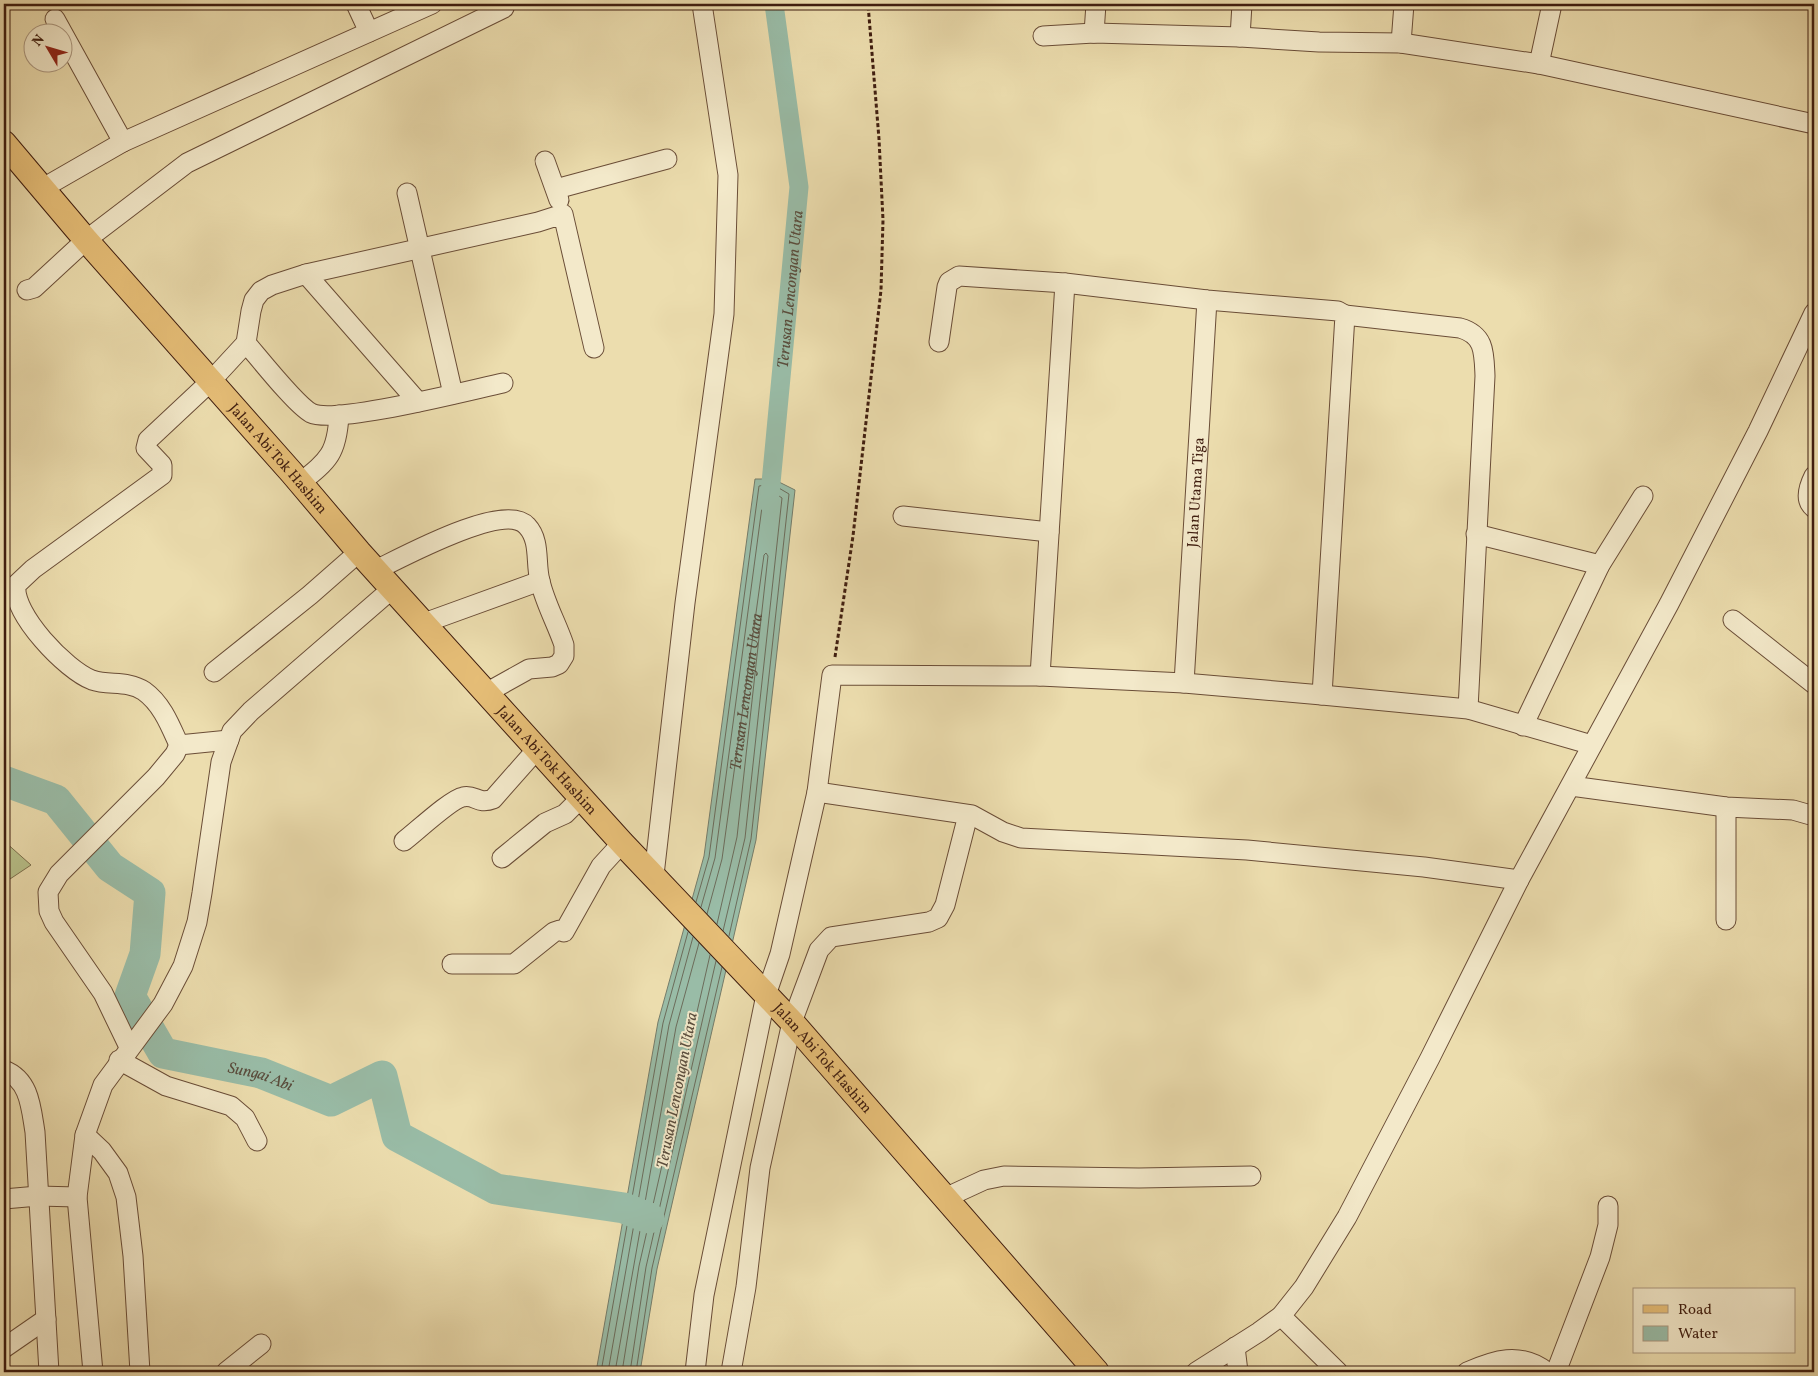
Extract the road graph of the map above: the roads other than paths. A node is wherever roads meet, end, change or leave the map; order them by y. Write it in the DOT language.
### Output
graph roads {
  1 [pos="356,4"];
  2 [pos="432,4"];
  3 [pos="702,4"];
  4 [pos="1096,4"];
  5 [pos="1242,4"];
  6 [pos="1404,4"];
  7 [pos="1552,4"];
  8 [pos="504,8"];
  9 [pos="55,19"];
  10 [pos="369,32"];
  11 [pos="1094,33"];
  12 [pos="1043,36"];
  13 [pos="1240,37"];
  14 [pos="1401,43"];
  15 [pos="1539,64"];
  16 [pos="1814,124"];
  17 [pos="123,142"];
  18 [pos="4,143"];
  19 [pos="667,159"];
  20 [pos="545,161"];
  21 [pos="43,188"];
  22 [pos="556,189"];
  23 [pos="407,192"];
  24 [pos="563,214"];
  25 [pos="86,240"];
  26 [pos="419,248"];
  27 [pos="306,274"];
  28 [pos="1065,284"];
  29 [pos="27,290"];
  30 [pos="1207,300"];
  31 [pos="1814,313"];
  32 [pos="1345,315"];
  33 [pos="939,342"];
  34 [pos="246,343"];
  35 [pos="594,348"];
  36 [pos="210,382"];
  37 [pos="503,383"];
  38 [pos="453,394"];
  39 [pos="418,402"];
  40 [pos="339,415"];
  41 [pos="1814,476"];
  42 [pos="300,483"];
  43 [pos="1643,496"];
  44 [pos="1814,508"];
  45 [pos="903,516"];
  46 [pos="1048,532"];
  47 [pos="1476,534"];
  48 [pos="359,552"];
  49 [pos="1600,565"];
  50 [pos="376,570"];
  51 [pos="540,581"];
  52 [pos="393,588"];
  53 [pos="1733,620"];
  54 [pos="424,623"];
  55 [pos="214,672"];
  56 [pos="1040,676"];
  57 [pos="1184,683"];
  58 [pos="1814,684"];
  59 [pos="486,694"];
  60 [pos="1322,695"];
  61 [pos="1468,709"];
  62 [pos="1523,726"];
  63 [pos="229,740"];
  64 [pos="179,745"];
  65 [pos="1592,745"];
  66 [pos="538,748"];
  67 [pos="1571,786"];
  68 [pos="817,792"];
  69 [pos="581,798"];
  70 [pos="1726,807"];
  71 [pos="968,814"];
  72 [pos="1814,816"];
  73 [pos="404,841"];
  74 [pos="622,843"];
  75 [pos="502,858"];
  76 [pos="654,875"];
  77 [pos="1519,880"];
  78 [pos="1726,920"];
  79 [pos="452,964"];
  80 [pos="759,987"];
  81 [pos="792,1022"];
  82 [pos="129,1048"];
  83 [pos="4,1070"];
  84 [pos="85,1135"];
  85 [pos="257,1141"];
  86 [pos="1251,1176"];
  87 [pos="38,1196"];
  88 [pos="77,1197"];
  89 [pos="945,1198"];
  90 [pos="4,1199"];
  91 [pos="1608,1206"];
  92 [pos="1281,1316"];
  93 [pos="46,1319"];
  94 [pos="261,1344"];
  95 [pos="1235,1347"];
  96 [pos="4,1348"];
  97 [pos="1092,1371"];
  98 [pos="49,1372"];
  99 [pos="93,1372"];
  100 [pos="140,1372"];
  101 [pos="226,1372"];
  102 [pos="694,1372"];
  103 [pos="731,1372"];
  104 [pos="1196,1372"];
  105 [pos="1238,1372"];
  106 [pos="1338,1372"];
  107 [pos="1467,1372"];
  108 [pos="1547,1372"];
  109 [pos="1556,1372"];
  1 -- 10 [label="street"];
  2 -- 10 [label="street"];
  3 -- 76 [label="street"];
  4 -- 11 [label="street"];
  5 -- 13 [label="street"];
  6 -- 14 [label="street"];
  7 -- 15 [label="street"];
  8 -- 25 [label="street"];
  9 -- 17 [label="street"];
  10 -- 17 [label="street"];
  11 -- 12 [label="street"];
  11 -- 13 [label="street"];
  13 -- 14 [label="street"];
  14 -- 15 [label="street"];
  15 -- 16 [label="street"];
  17 -- 21 [label="street"];
  18 -- 21 [label="main road, Jalan Abi Tok Hashim"];
  19 -- 22 [label="street"];
  20 -- 22 [label="street"];
  21 -- 25 [label="main road, Jalan Abi Tok Hashim"];
  22 -- 24 [label="street"];
  23 -- 26 [label="street"];
  24 -- 26 [label="street"];
  24 -- 35 [label="street"];
  25 -- 29 [label="street"];
  25 -- 36 [label="main road, Jalan Abi Tok Hashim"];
  26 -- 27 [label="street"];
  26 -- 38 [label="street"];
  27 -- 34 [label="street"];
  27 -- 39 [label="street"];
  28 -- 30 [label="street"];
  28 -- 33 [label="street"];
  28 -- 46 [label="street"];
  30 -- 32 [label="street"];
  30 -- 57 [label="street, Jalan Utama Tiga"];
  31 -- 65 [label="street"];
  32 -- 47 [label="street"];
  32 -- 60 [label="street"];
  34 -- 36 [label="street"];
  34 -- 40 [label="street"];
  36 -- 42 [label="main road, Jalan Abi Tok Hashim"];
  36 -- 64 [label="street"];
  37 -- 38 [label="street"];
  38 -- 39 [label="street"];
  39 -- 40 [label="street"];
  40 -- 42 [label="street"];
  41 -- 44 [label="street"];
  42 -- 48 [label="main road, Jalan Abi Tok Hashim"];
  43 -- 49 [label="street"];
  45 -- 46 [label="street"];
  46 -- 56 [label="street"];
  47 -- 49 [label="street"];
  47 -- 61 [label="street"];
  48 -- 50 [label="main road, Jalan Abi Tok Hashim"];
  48 -- 55 [label="street"];
  49 -- 62 [label="street"];
  50 -- 51 [label="street"];
  50 -- 52 [label="main road, Jalan Abi Tok Hashim"];
  51 -- 54 [label="street"];
  51 -- 59 [label="street"];
  52 -- 54 [label="main road, Jalan Abi Tok Hashim"];
  52 -- 63 [label="street"];
  53 -- 58 [label="street"];
  54 -- 59 [label="main road, Jalan Abi Tok Hashim"];
  56 -- 57 [label="street"];
  56 -- 68 [label="street"];
  57 -- 60 [label="street"];
  59 -- 66 [label="main road, Jalan Abi Tok Hashim"];
  60 -- 61 [label="street"];
  61 -- 62 [label="street"];
  62 -- 65 [label="street"];
  63 -- 64 [label="street"];
  63 -- 82 [label="street"];
  64 -- 82 [label="street"];
  65 -- 67 [label="street"];
  66 -- 69 [label="main road, Jalan Abi Tok Hashim"];
  66 -- 73 [label="street"];
  67 -- 70 [label="street"];
  67 -- 77 [label="street"];
  68 -- 71 [label="street"];
  68 -- 80 [label="street"];
  69 -- 74 [label="main road, Jalan Abi Tok Hashim"];
  69 -- 75 [label="street"];
  70 -- 72 [label="street"];
  70 -- 78 [label="street"];
  71 -- 77 [label="street"];
  71 -- 81 [label="street"];
  74 -- 76 [label="main road, Jalan Abi Tok Hashim"];
  74 -- 79 [label="street"];
  76 -- 80 [label="main road, Jalan Abi Tok Hashim"];
  77 -- 92 [label="street"];
  80 -- 81 [label="main road, Jalan Abi Tok Hashim"];
  80 -- 102 [label="street"];
  81 -- 89 [label="main road, Jalan Abi Tok Hashim"];
  81 -- 103 [label="street"];
  82 -- 84 [label="street"];
  82 -- 85 [label="street"];
  83 -- 87 [label="street"];
  84 -- 88 [label="street"];
  84 -- 100 [label="street"];
  86 -- 89 [label="street"];
  87 -- 88 [label="street"];
  87 -- 90 [label="street"];
  87 -- 93 [label="street"];
  88 -- 99 [label="street"];
  89 -- 97 [label="main road, Jalan Abi Tok Hashim"];
  91 -- 109 [label="street"];
  92 -- 95 [label="street"];
  92 -- 106 [label="street"];
  93 -- 96 [label="street"];
  93 -- 98 [label="street"];
  94 -- 101 [label="street"];
  95 -- 104 [label="street"];
  95 -- 105 [label="street"];
  107 -- 108 [label="street"];
}
